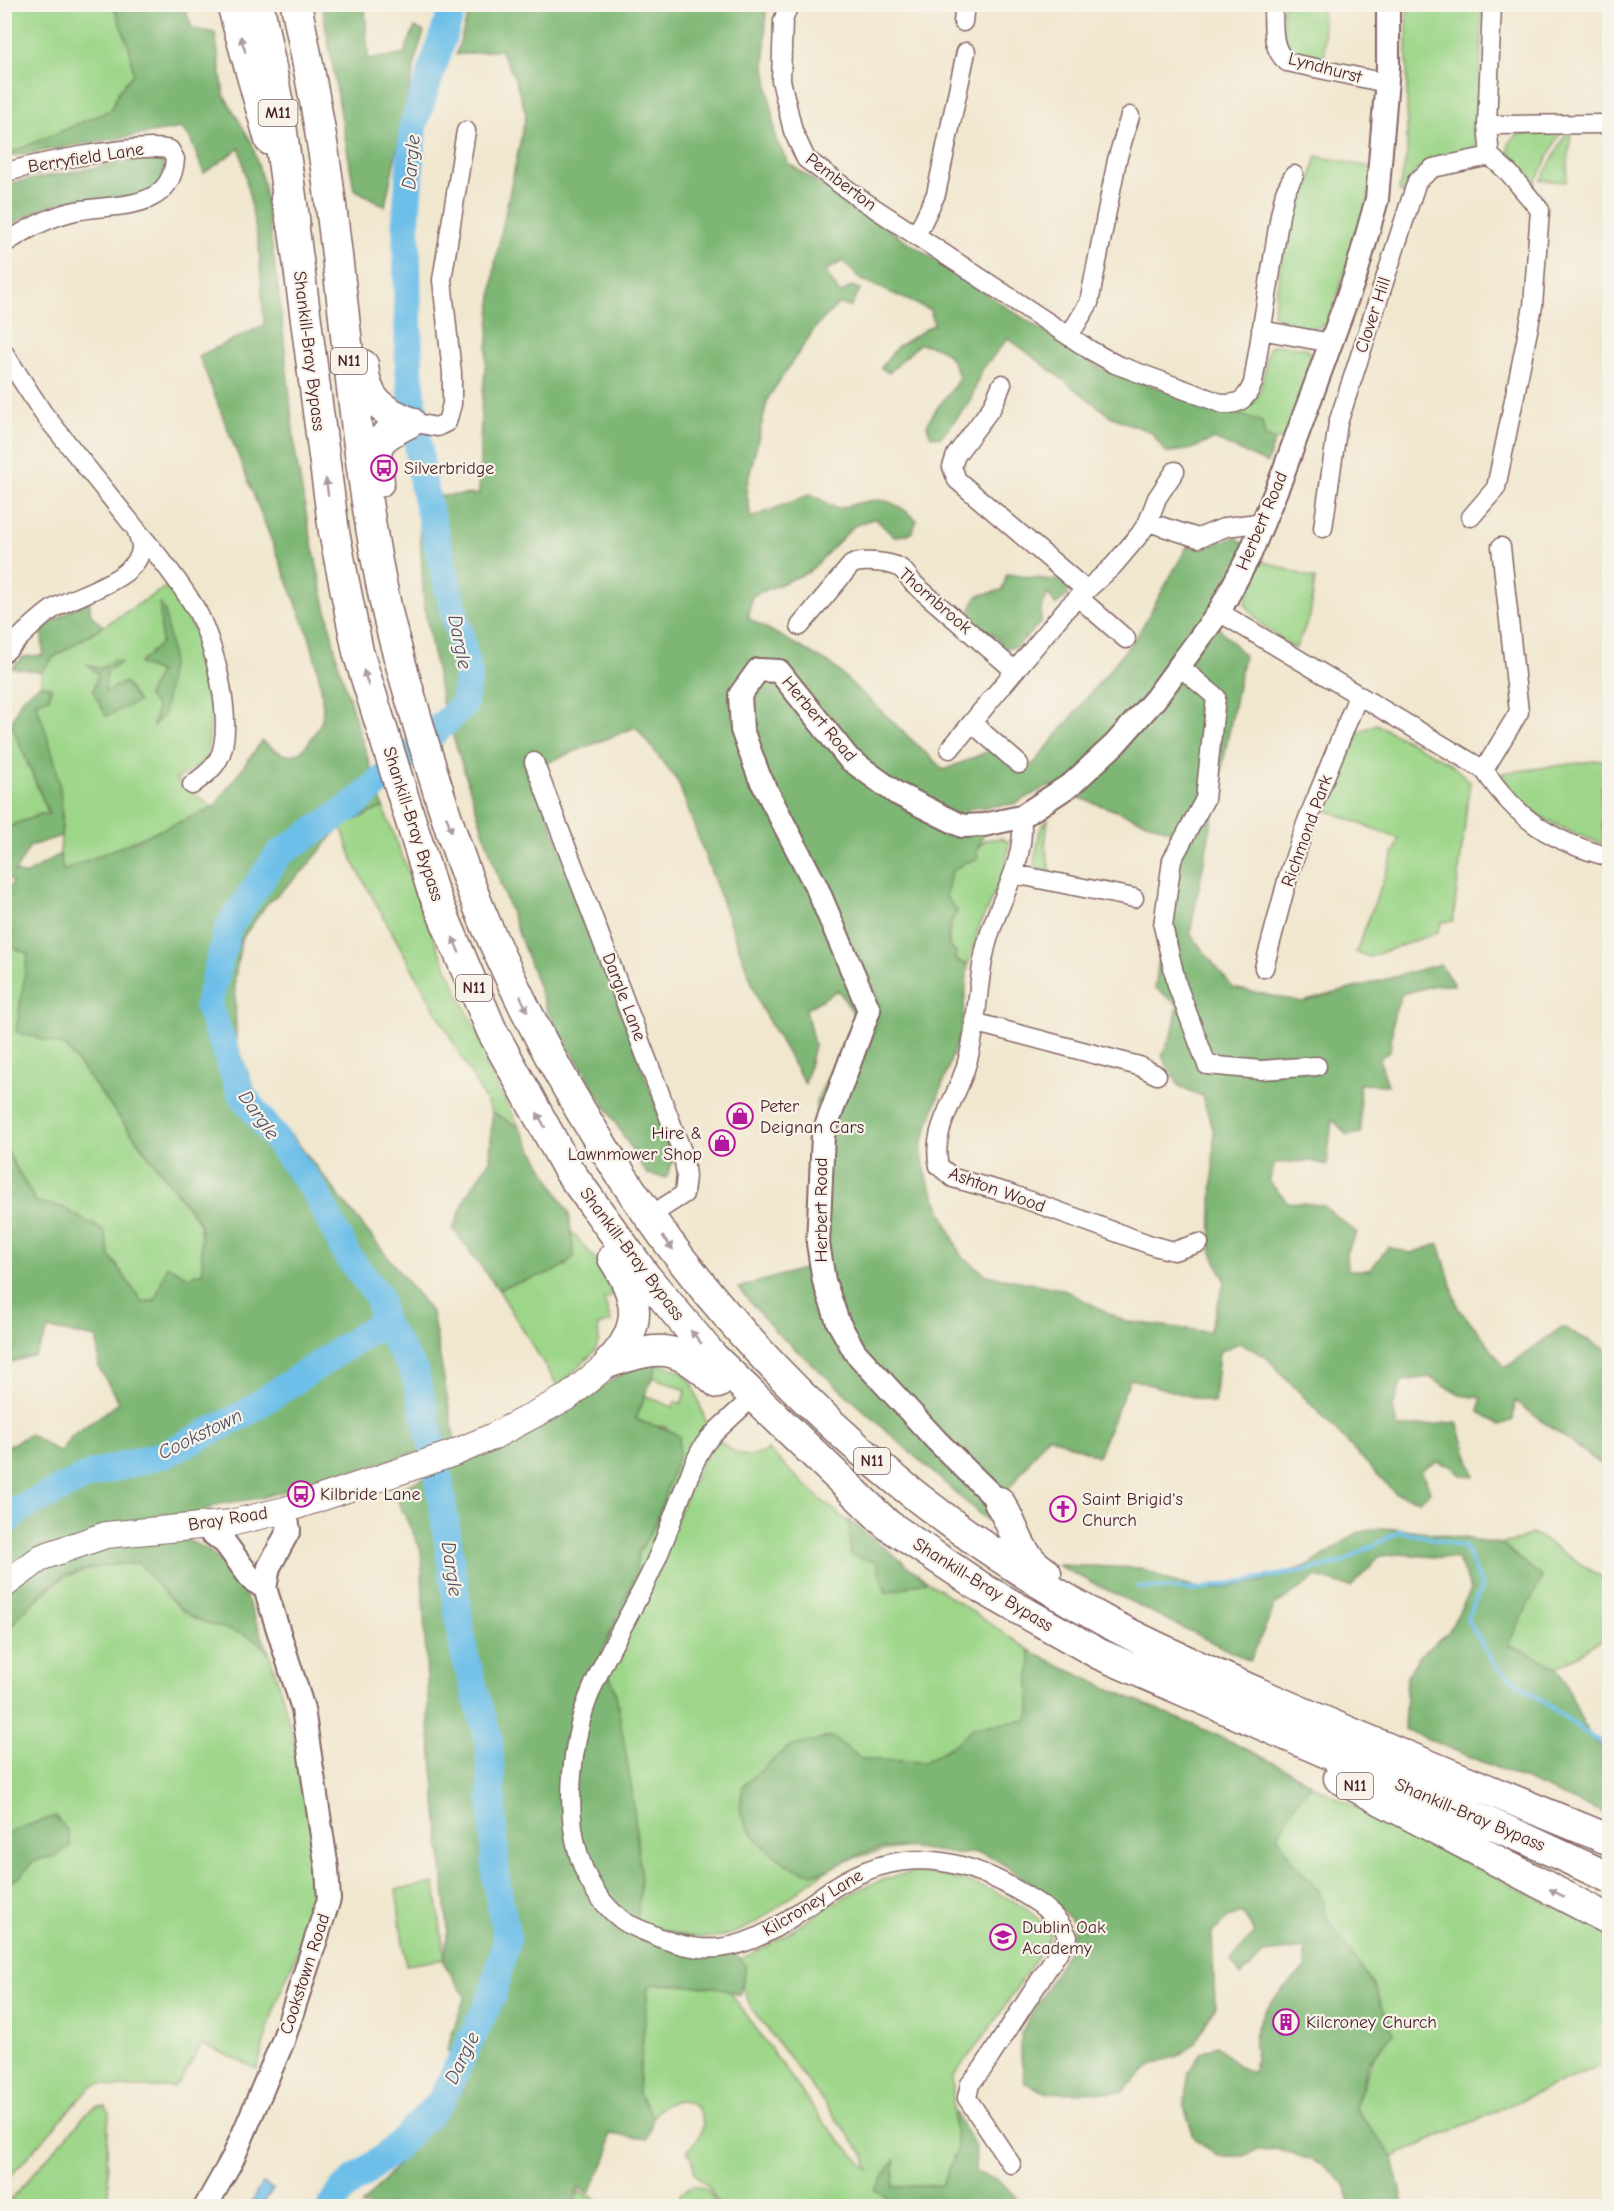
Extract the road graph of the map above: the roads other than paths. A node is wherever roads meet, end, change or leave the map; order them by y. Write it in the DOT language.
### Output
graph roads {
  1 [pos="232,4"];
  2 [pos="257,4"];
  3 [pos="296,4"];
  4 [pos="789,4"];
  5 [pos="1273,4"];
  6 [pos="1388,4"];
  7 [pos="1492,4"];
  8 [pos="966,52"];
  9 [pos="1386,84"];
  10 [pos="312,87"];
  11 [pos="1130,116"];
  12 [pos="1488,124"];
  13 [pos="1610,124"];
  14 [pos="466,130"];
  15 [pos="1490,156"];
  16 [pos="4,173"];
  17 [pos="1294,175"];
  18 [pos="293,222"];
  19 [pos="916,236"];
  20 [pos="4,244"];
  21 [pos="1261,330"];
  22 [pos="1069,336"];
  23 [pos="1330,343"];
  24 [pos="4,353"];
  25 [pos="1002,384"];
  26 [pos="419,424"];
  27 [pos="1175,471"];
  28 [pos="1471,517"];
  29 [pos="1148,522"];
  30 [pos="1265,522"];
  31 [pos="1323,528"];
  32 [pos="136,529"];
  33 [pos="1501,547"];
  34 [pos="1082,593"];
  35 [pos="1220,612"];
  36 [pos="800,626"];
  37 [pos="1126,639"];
  38 [pos="4,653"];
  39 [pos="1179,666"];
  40 [pos="1015,671"];
  41 [pos="405,677"];
  42 [pos="1358,696"];
  43 [pos="972,723"];
  44 [pos="950,749"];
  45 [pos="534,762"];
  46 [pos="1019,764"];
  47 [pos="1484,770"];
  48 [pos="192,784"];
  49 [pos="1021,817"];
  50 [pos="1610,857"];
  51 [pos="1014,874"];
  52 [pos="1134,898"];
  53 [pos="1264,968"];
  54 [pos="976,1023"];
  55 [pos="1317,1066"];
  56 [pos="1157,1075"];
  57 [pos="569,1171"];
  58 [pos="648,1217"];
  59 [pos="1199,1243"];
  60 [pos="733,1323"];
  61 [pos="610,1362"];
  62 [pos="742,1407"];
  63 [pos="999,1502"];
  64 [pos="285,1510"];
  65 [pos="201,1525"];
  66 [pos="888,1525"];
  67 [pos="4,1584"];
  68 [pos="265,1588"];
  69 [pos="1099,1654"];
  70 [pos="1610,1828"];
  71 [pos="1610,1840"];
  72 [pos="1610,1878"];
  73 [pos="1610,1920"];
  74 [pos="1011,2164"];
  75 [pos="207,2206"];
  18 -- 1 [label="highway, N11, one-way"];
  2 -- 18 [label="highway, Shankill-Bray Bypass / M11"];
  3 -- 10 [label="highway, Shankill-Bray Bypass / N11"];
  4 -- 19 [label="street, Pemberton"];
  5 -- 9 [label="street, Lyndhurst"];
  6 -- 9 [label="street, Herbert Road"];
  7 -- 12 [label="street"];
  8 -- 19 [label="street"];
  9 -- 23 [label="street, Herbert Road"];
  10 -- 26 [label="highway, N11"];
  10 -- 41 [label="highway, Shankill-Bray Bypass / N11"];
  11 -- 22 [label="street"];
  12 -- 13 [label="street"];
  12 -- 15 [label="street"];
  14 -- 26 [label="street"];
  15 -- 28 [label="street"];
  15 -- 31 [label="street, Clover Hill"];
  16 -- 20 [label="street, Berryfield Lane"];
  17 -- 21 [label="street, Pemberton"];
  57 -- 18 [label="highway, Shankill-Bray Bypass / N11, one-way"];
  19 -- 22 [label="street, Pemberton"];
  21 -- 22 [label="street, Pemberton"];
  21 -- 23 [label="street"];
  23 -- 30 [label="street, Herbert Road"];
  24 -- 32 [label="street"];
  25 -- 34 [label="street"];
  26 -- 41 [label="highway, N11"];
  27 -- 29 [label="street"];
  29 -- 30 [label="street"];
  29 -- 34 [label="street"];
  30 -- 35 [label="street, Herbert Road"];
  32 -- 38 [label="street"];
  32 -- 48 [label="street"];
  33 -- 47 [label="street"];
  34 -- 37 [label="street"];
  34 -- 40 [label="street"];
  35 -- 39 [label="street, Herbert Road"];
  35 -- 42 [label="street"];
  36 -- 40 [label="street, Thornbrook"];
  39 -- 49 [label="street, Herbert Road"];
  39 -- 55 [label="street"];
  40 -- 43 [label="street"];
  41 -- 58 [label="highway, Shankill-Bray Bypass / N11, one-way"];
  42 -- 47 [label="street"];
  42 -- 53 [label="street, Richmond Park"];
  43 -- 44 [label="street"];
  43 -- 46 [label="street"];
  45 -- 58 [label="street, Dargle Lane"];
  47 -- 50 [label="street"];
  49 -- 51 [label="street, Ashton Wood"];
  49 -- 63 [label="street, Herbert Road"];
  51 -- 52 [label="street"];
  51 -- 54 [label="street, Ashton Wood"];
  54 -- 56 [label="street"];
  54 -- 59 [label="street, Ashton Wood"];
  57 -- 61 [label="highway, N11"];
  66 -- 57 [label="highway, Shankill-Bray Bypass / N11, one-way"];
  58 -- 60 [label="highway, Shankill-Bray Bypass / N11, one-way"];
  60 -- 63 [label="highway, N11"];
  60 -- 71 [label="highway, Shankill-Bray Bypass / N11"];
  61 -- 62 [label="highway, N11"];
  61 -- 64 [label="main road, Bray Road"];
  62 -- 66 [label="highway, N11"];
  62 -- 74 [label="street, Kilcroney Lane"];
  63 -- 70 [label="highway"];
  64 -- 65 [label="main road, Bray Road"];
  64 -- 68 [label="street"];
  65 -- 67 [label="main road, Bray Road"];
  65 -- 68 [label="street"];
  66 -- 69 [label="highway, Shankill-Bray Bypass / N11"];
  68 -- 75 [label="street, Cookstown Road"];
  69 -- 72 [label="highway, Shankill-Bray Bypass / N11"];
  73 -- 69 [label="highway, N11, one-way"];
}
